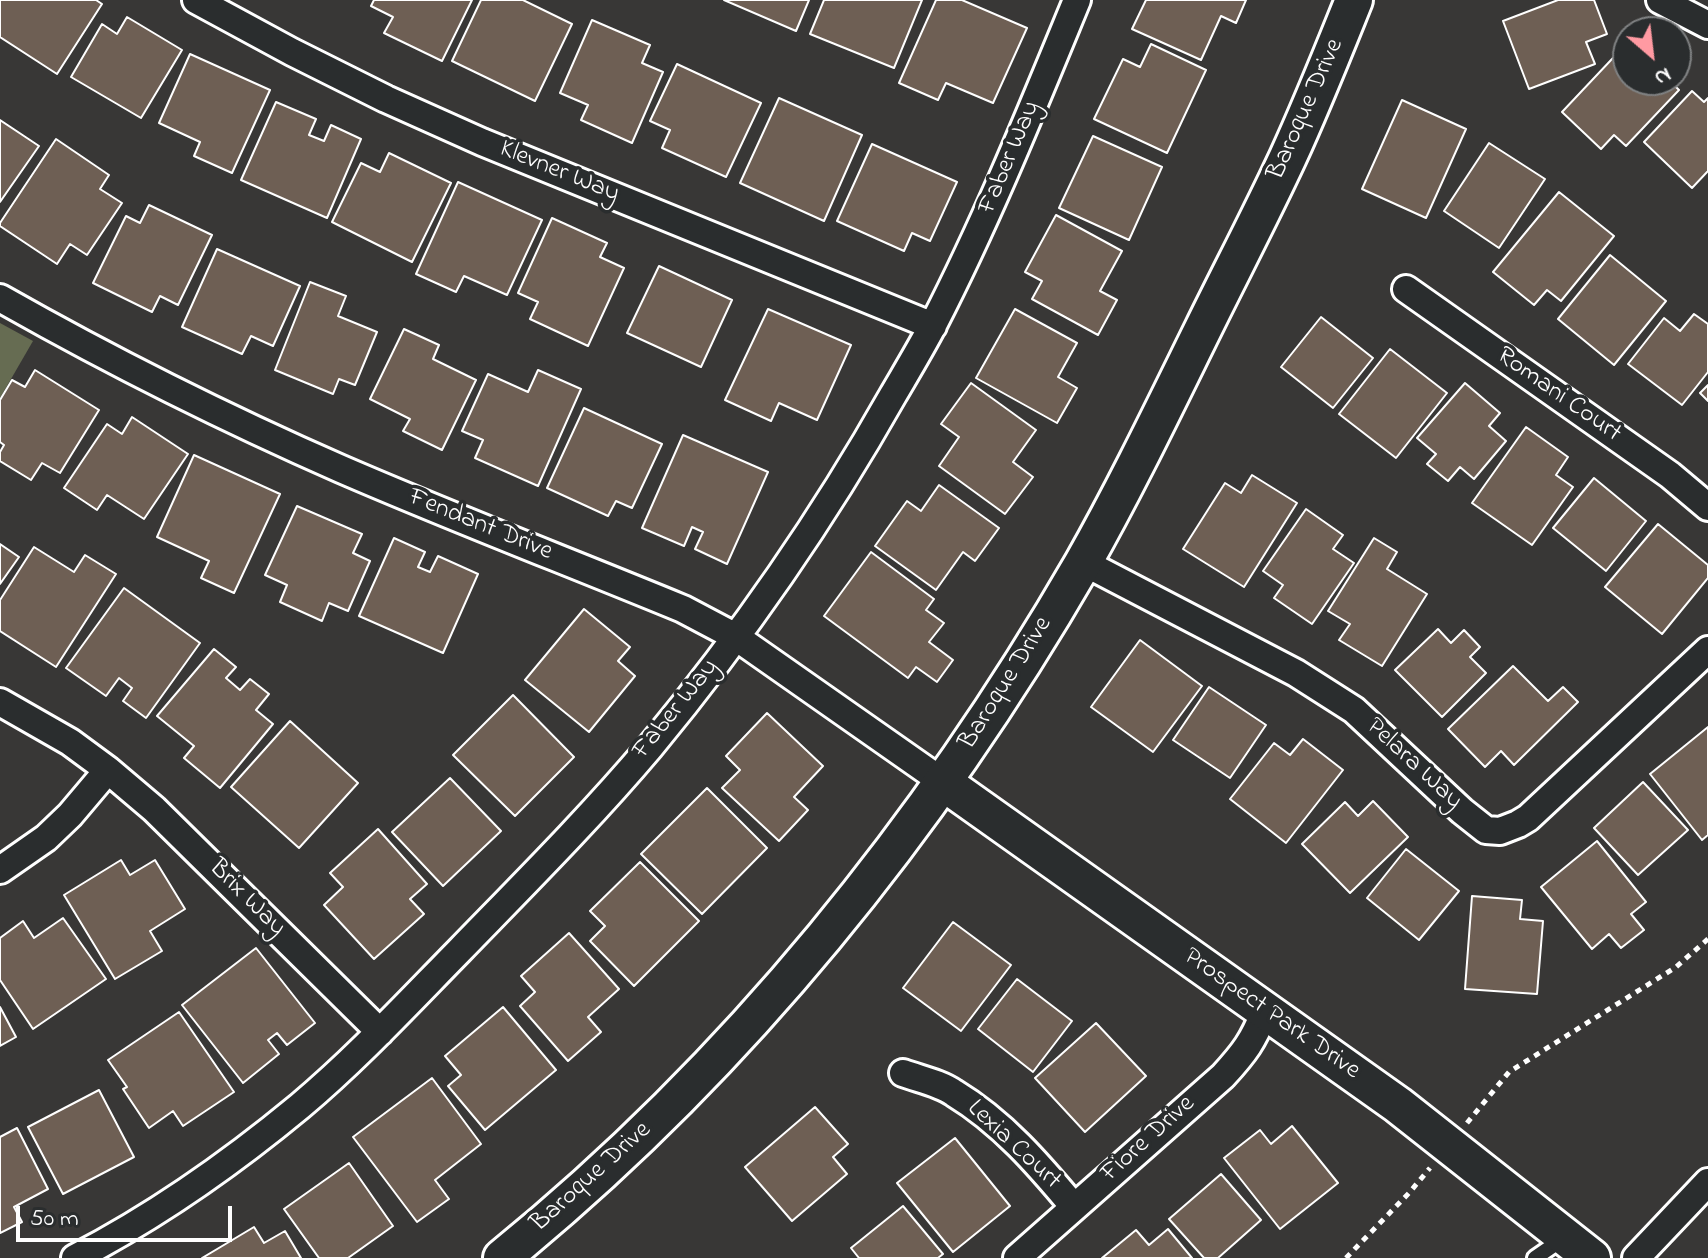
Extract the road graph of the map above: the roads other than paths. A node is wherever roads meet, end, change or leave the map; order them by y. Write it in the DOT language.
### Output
graph roads {
  1 [pos="196,0"];
  2 [pos="1077,0"];
  3 [pos="1354,0"];
  4 [pos="1660,0"];
  5 [pos="1708,25"];
  6 [pos="1406,289"];
  7 [pos="0,298"];
  8 [pos="933,326"];
  9 [pos="1708,507"];
  10 [pos="1083,562"];
  11 [pos="736,637"];
  12 [pos="1708,650"];
  13 [pos="0,702"];
  14 [pos="108,770"];
  15 [pos="943,782"];
  16 [pos="0,870"];
  17 [pos="1265,1011"];
  18 [pos="380,1032"];
  19 [pos="903,1073"];
  20 [pos="1708,1182"];
  21 [pos="1074,1207"];
  22 [pos="1579,1247"];
  23 [pos="75,1258"];
  24 [pos="502,1258"];
  25 [pos="1017,1258"];
  26 [pos="1535,1258"];
  27 [pos="1636,1258"];
  1 -- 8 [label="street, Klevner Way"];
  2 -- 8 [label="street, Faber Way"];
  3 -- 10 [label="street, Baroque Drive"];
  4 -- 5 [label="street"];
  6 -- 9 [label="street, Romani Court"];
  7 -- 11 [label="street, Fendant Drive"];
  8 -- 11 [label="street, Faber Way"];
  10 -- 12 [label="street, Pelara Way"];
  10 -- 15 [label="street, Baroque Drive"];
  11 -- 15 [label="street, Fendant Drive"];
  11 -- 18 [label="street, Faber Way"];
  13 -- 14 [label="street, Brix Way"];
  14 -- 16 [label="street"];
  14 -- 18 [label="street, Brix Way"];
  15 -- 17 [label="street, Prospect Park Drive"];
  15 -- 24 [label="street, Baroque Drive"];
  17 -- 21 [label="street, Fiore Drive"];
  17 -- 22 [label="street, Prospect Park Drive"];
  18 -- 23 [label="street, Faber Way"];
  19 -- 21 [label="street, Lexia Court"];
  20 -- 27 [label="street"];
  21 -- 25 [label="street, Fiore Drive"];
  22 -- 26 [label="lane"];
}
